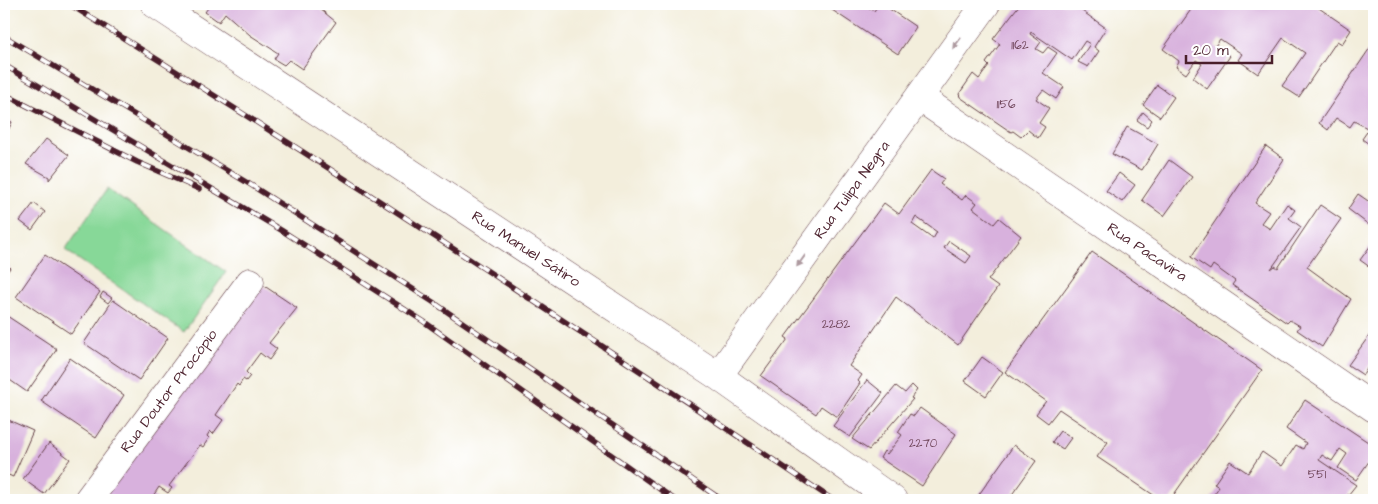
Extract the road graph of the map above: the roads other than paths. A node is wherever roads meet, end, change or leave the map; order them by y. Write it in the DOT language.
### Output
graph roads {
  1 [pos="155,4"];
  2 [pos="986,4"];
  3 [pos="919,96"];
  4 [pos="250,282"];
  5 [pos="718,376"];
  6 [pos="1374,408"];
  7 [pos="88,500"];
  8 [pos="893,500"];
  1 -- 5 [label="street, Rua Manuel Sátiro"];
  2 -- 3 [label="street, Rua Tulipa Negra, one-way"];
  3 -- 5 [label="street, Rua Tulipa Negra, one-way"];
  3 -- 6 [label="street, Rua Pacavira"];
  4 -- 7 [label="street, Rua Doutor Procópio"];
  5 -- 8 [label="street, Rua Manuel Sátiro"];
}
